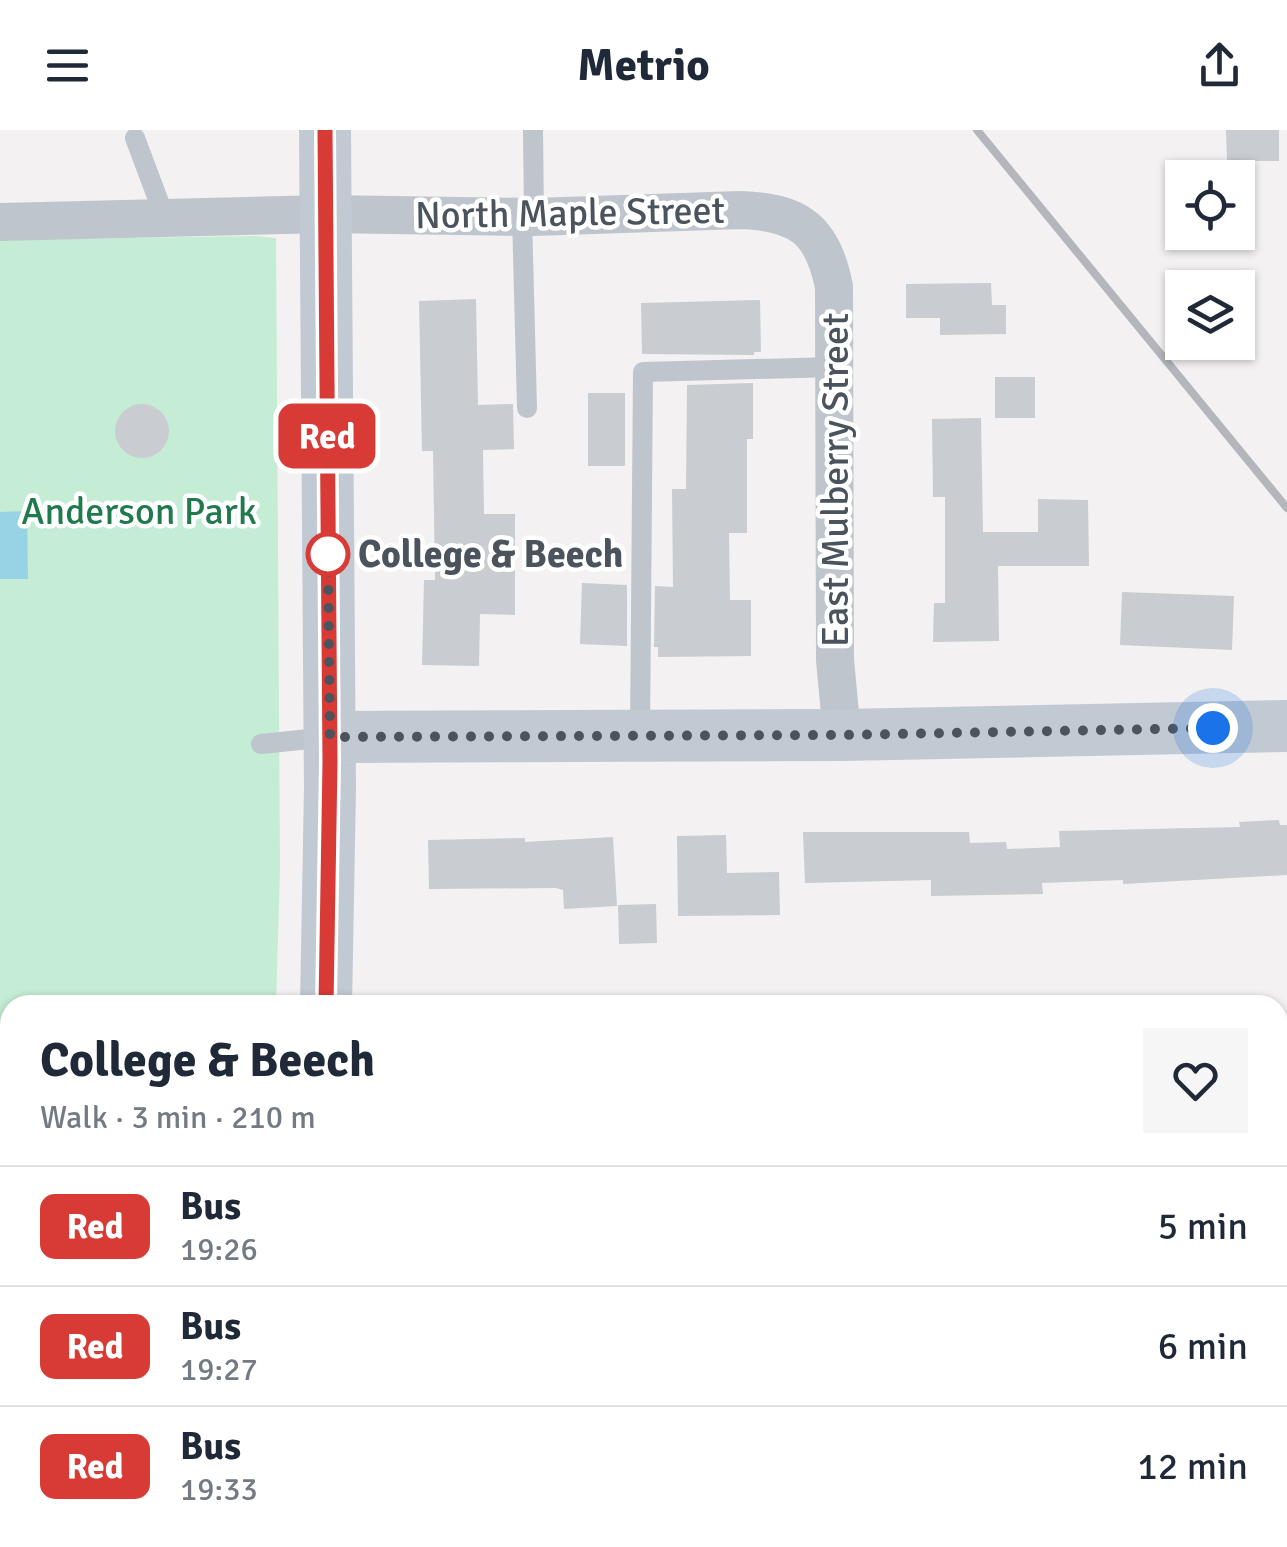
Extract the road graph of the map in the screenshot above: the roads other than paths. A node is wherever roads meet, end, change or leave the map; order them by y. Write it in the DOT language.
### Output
graph roads {
  1 [pos="325,130"];
  2 [pos="533,130"];
  3 [pos="135,138"];
  4 [pos="325,214"];
  5 [pos="528,217"];
  6 [pos="165,218"];
  7 [pos="0,222"];
  8 [pos="810,230"];
  9 [pos="834,366"];
  10 [pos="527,408"];
  11 [pos="1287,726"];
  12 [pos="842,735"];
  13 [pos="640,736"];
  14 [pos="330,737"];
  15 [pos="261,744"];
  16 [pos="326,995"];
  1 -- 4 [label="street"];
  2 -- 5 [label="lane"];
  3 -- 6 [label="lane"];
  4 -- 5 [label="street, North Maple Street"];
  4 -- 6 [label="street, North Maple Street"];
  4 -- 14 [label="street"];
  5 -- 8 [label="street, North Maple Street"];
  5 -- 10 [label="lane"];
  6 -- 7 [label="street, North Maple Street"];
  8 -- 9 [label="street, East Mulberry Street"];
  9 -- 12 [label="street, East Mulberry Street"];
  9 -- 13 [label="lane"];
  11 -- 12 [label="street"];
  12 -- 13 [label="street"];
  13 -- 14 [label="street"];
  14 -- 15 [label="lane"];
  14 -- 16 [label="street"];
}
